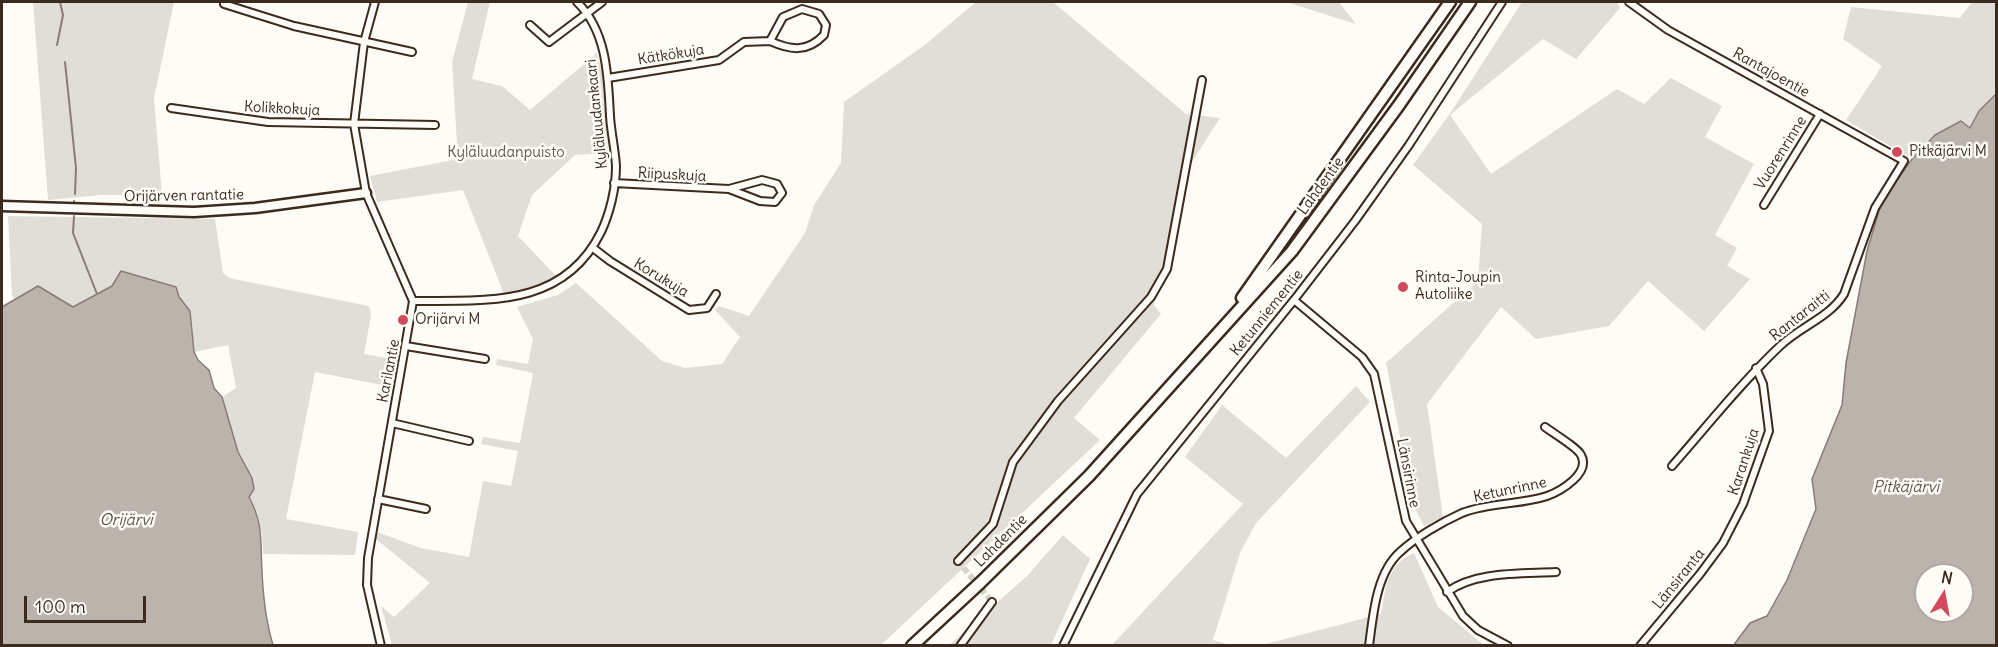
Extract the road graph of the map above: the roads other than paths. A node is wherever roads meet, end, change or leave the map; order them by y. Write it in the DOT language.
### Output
graph roads {
  1 [pos="375,2"];
  2 [pos="577,2"];
  3 [pos="602,2"];
  4 [pos="1450,2"];
  5 [pos="1470,2"];
  6 [pos="1502,2"];
  7 [pos="1629,2"];
  8 [pos="224,4"];
  9 [pos="588,13"];
  10 [pos="530,25"];
  11 [pos="770,41"];
  12 [pos="364,42"];
  13 [pos="412,52"];
  14 [pos="608,78"];
  15 [pos="1202,80"];
  16 [pos="171,108"];
  17 [pos="1820,114"];
  18 [pos="354,124"];
  19 [pos="435,125"];
  20 [pos="1904,161"];
  21 [pos="614,183"];
  22 [pos="729,189"];
  23 [pos="366,192"];
  24 [pos="1764,205"];
  25 [pos="2,206"];
  26 [pos="593,248"];
  27 [pos="716,294"];
  28 [pos="1294,300"];
  29 [pos="413,302"];
  30 [pos="406,346"];
  31 [pos="485,359"];
  32 [pos="1756,368"];
  33 [pos="1181,376"];
  34 [pos="392,423"];
  35 [pos="1545,427"];
  36 [pos="469,441"];
  37 [pos="1672,466"];
  38 [pos="378,499"];
  39 [pos="426,509"];
  40 [pos="1733,526"];
  41 [pos="1417,540"];
  42 [pos="958,561"];
  43 [pos="1556,572"];
  44 [pos="1447,592"];
  45 [pos="992,602"];
  46 [pos="381,645"];
  47 [pos="912,645"];
  48 [pos="960,645"];
  49 [pos="1063,645"];
  50 [pos="1369,645"];
  51 [pos="1508,645"];
  52 [pos="1640,645"];
  1 -- 12 [label="street"];
  2 -- 9 [label="street, Kyläluudankaari"];
  3 -- 9 [label="street"];
  4 -- 33 [label="highway, Lahdentie"];
  5 -- 33 [label="highway, Lahdentie"];
  6 -- 28 [label="street, Ketunniementie"];
  7 -- 17 [label="street, Rantajoentie"];
  8 -- 12 [label="street"];
  9 -- 10 [label="street"];
  9 -- 14 [label="street, Kyläluudankaari"];
  11 -- 11 [label="street, Kätkökuja"];
  11 -- 14 [label="street, Kätkökuja"];
  12 -- 13 [label="street"];
  12 -- 18 [label="street"];
  14 -- 21 [label="street, Kyläluudankaari"];
  15 -- 42 [label="street"];
  16 -- 18 [label="street, Kolikkokuja"];
  17 -- 20 [label="street, Rantajoentie"];
  17 -- 24 [label="street, Vuorenrinne"];
  18 -- 19 [label="street, Kolikkokuja"];
  18 -- 23 [label="street"];
  20 -- 32 [label="street, Rantaraitti"];
  21 -- 22 [label="street, Riipuskuja"];
  21 -- 26 [label="street, Kyläluudankaari"];
  22 -- 22 [label="street, Riipuskuja"];
  23 -- 25 [label="street, Orijärven rantatie"];
  23 -- 29 [label="street"];
  26 -- 27 [label="street, Korukuja"];
  26 -- 29 [label="street, Kyläluudankaari"];
  28 -- 41 [label="street, Länsirinne"];
  28 -- 49 [label="street, Ketunniementie"];
  29 -- 30 [label="street, Karilantie"];
  30 -- 31 [label="street"];
  30 -- 34 [label="street, Karilantie"];
  32 -- 37 [label="street, Rantaraitti"];
  32 -- 40 [label="street, Karankuja"];
  33 -- 47 [label="highway, Lahdentie"];
  34 -- 36 [label="street"];
  34 -- 38 [label="street, Karilantie"];
  35 -- 41 [label="street, Ketunrinne"];
  38 -- 39 [label="street"];
  38 -- 46 [label="street, Karilantie"];
  40 -- 52 [label="street, Länsiranta"];
  41 -- 44 [label="street, Länsirinne"];
  41 -- 50 [label="street"];
  43 -- 44 [label="street"];
  44 -- 51 [label="street, Länsirinne"];
  45 -- 48 [label="street"];
}
